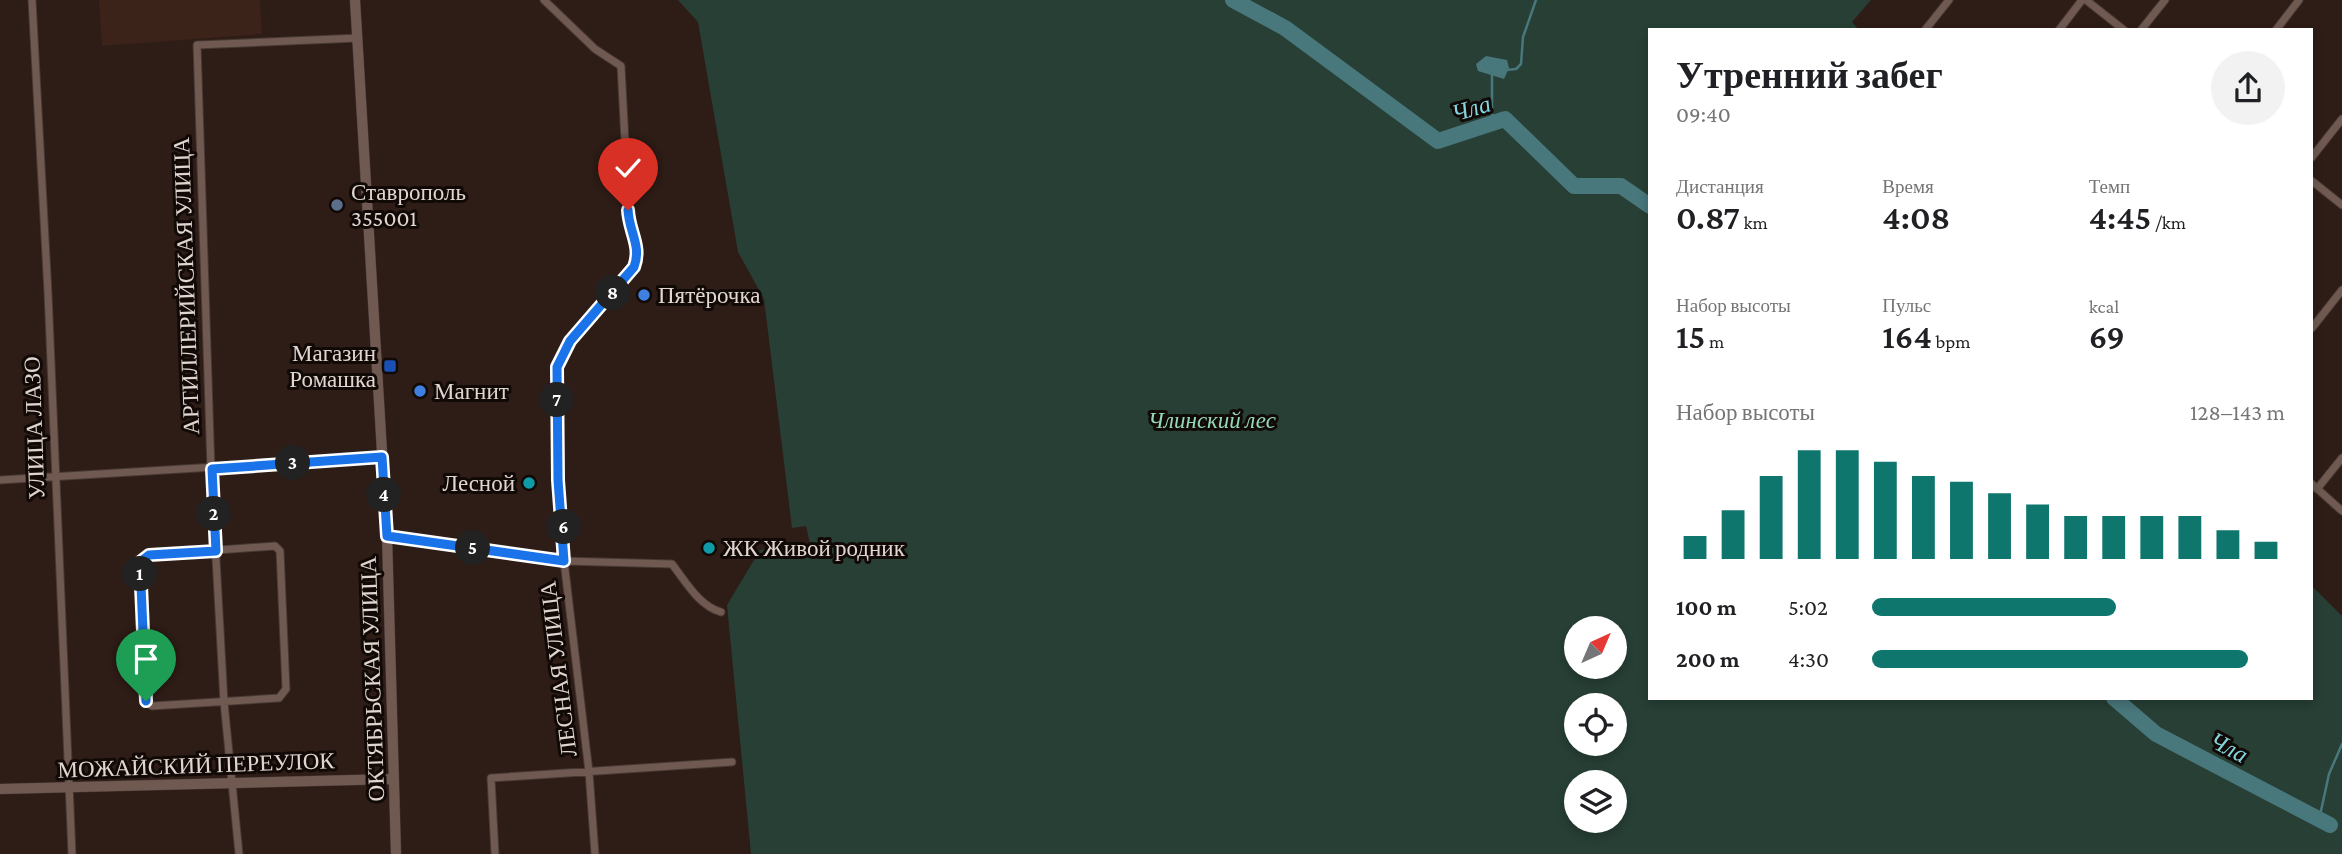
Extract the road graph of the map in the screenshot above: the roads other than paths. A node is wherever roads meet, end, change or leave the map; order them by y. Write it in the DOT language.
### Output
graph roads {
  1 [pos="32,0"];
  2 [pos="355,0"];
  3 [pos="544,0"];
  4 [pos="1949,0"];
  5 [pos="2084,0"];
  6 [pos="2165,0"];
  7 [pos="2299,0"];
  8 [pos="1927,28"];
  9 [pos="2061,28"];
  10 [pos="2121,28"];
  11 [pos="2143,28"];
  12 [pos="2278,28"];
  13 [pos="358,38"];
  14 [pos="2342,119"];
  15 [pos="2313,156"];
  16 [pos="2313,182"];
  17 [pos="2342,205"];
  18 [pos="2342,290"];
  19 [pos="2313,327"];
  20 [pos="382,457"];
  21 [pos="2342,457"];
  22 [pos="212,469"];
  23 [pos="55,478"];
  24 [pos="0,480"];
  25 [pos="2314,487"];
  26 [pos="2342,511"];
  27 [pos="387,536"];
  28 [pos="216,551"];
  29 [pos="564,561"];
  30 [pos="722,612"];
  31 [pos="223,702"];
  32 [pos="732,762"];
  33 [pos="589,772"];
  34 [pos="394,779"];
  35 [pos="232,783"];
  36 [pos="0,789"];
  37 [pos="69,789"];
  38 [pos="72,854"];
  39 [pos="239,854"];
  40 [pos="396,854"];
  41 [pos="495,854"];
  42 [pos="595,854"];
  1 -- 23 [label="street, УЛИЦА ЛАЗО"];
  2 -- 13 [label="main road, ОКТЯБРЬСКАЯ УЛИЦА"];
  3 -- 29 [label="street, ЛЕСНАЯ УЛИЦА"];
  4 -- 8 [label="street"];
  5 -- 9 [label="street"];
  5 -- 10 [label="street"];
  6 -- 11 [label="street"];
  7 -- 12 [label="street"];
  13 -- 20 [label="main road, ОКТЯБРЬСКАЯ УЛИЦА"];
  13 -- 22 [label="street, АРТИЛЛЕРИЙСКАЯ УЛИЦА"];
  14 -- 15 [label="street"];
  16 -- 17 [label="street"];
  18 -- 19 [label="street"];
  20 -- 22 [label="street"];
  20 -- 27 [label="main road, ОКТЯБРЬСКАЯ УЛИЦА"];
  21 -- 25 [label="street"];
  22 -- 23 [label="street"];
  22 -- 28 [label="street, АРТИЛЛЕРИЙСКАЯ УЛИЦА"];
  23 -- 24 [label="street"];
  23 -- 37 [label="street, УЛИЦА ЛАЗО"];
  25 -- 26 [label="street"];
  27 -- 29 [label="street"];
  27 -- 34 [label="main road, ОКТЯБРЬСКАЯ УЛИЦА"];
  28 -- 31 [label="street, АРТИЛЛЕРИЙСКАЯ УЛИЦА"];
  28 -- 31 [label="street"];
  28 -- 31 [label="street"];
  29 -- 30 [label="street"];
  29 -- 33 [label="street, ЛЕСНАЯ УЛИЦА"];
  31 -- 35 [label="street, АРТИЛЛЕРИЙСКАЯ УЛИЦА"];
  32 -- 33 [label="street"];
  33 -- 41 [label="street"];
  33 -- 42 [label="street, ЛЕСНАЯ УЛИЦА"];
  34 -- 35 [label="main road, МОЖАЙСКИЙ ПЕРЕУЛОК"];
  34 -- 40 [label="main road, ОКТЯБРЬСКАЯ УЛИЦА"];
  35 -- 37 [label="main road, МОЖАЙСКИЙ ПЕРЕУЛОК"];
  35 -- 39 [label="street, АРТИЛЛЕРИЙСКАЯ УЛИЦА"];
  36 -- 37 [label="main road, МОЖАЙСКИЙ ПЕРЕУЛОК"];
  37 -- 38 [label="street, УЛИЦА ЛАЗО"];
}
